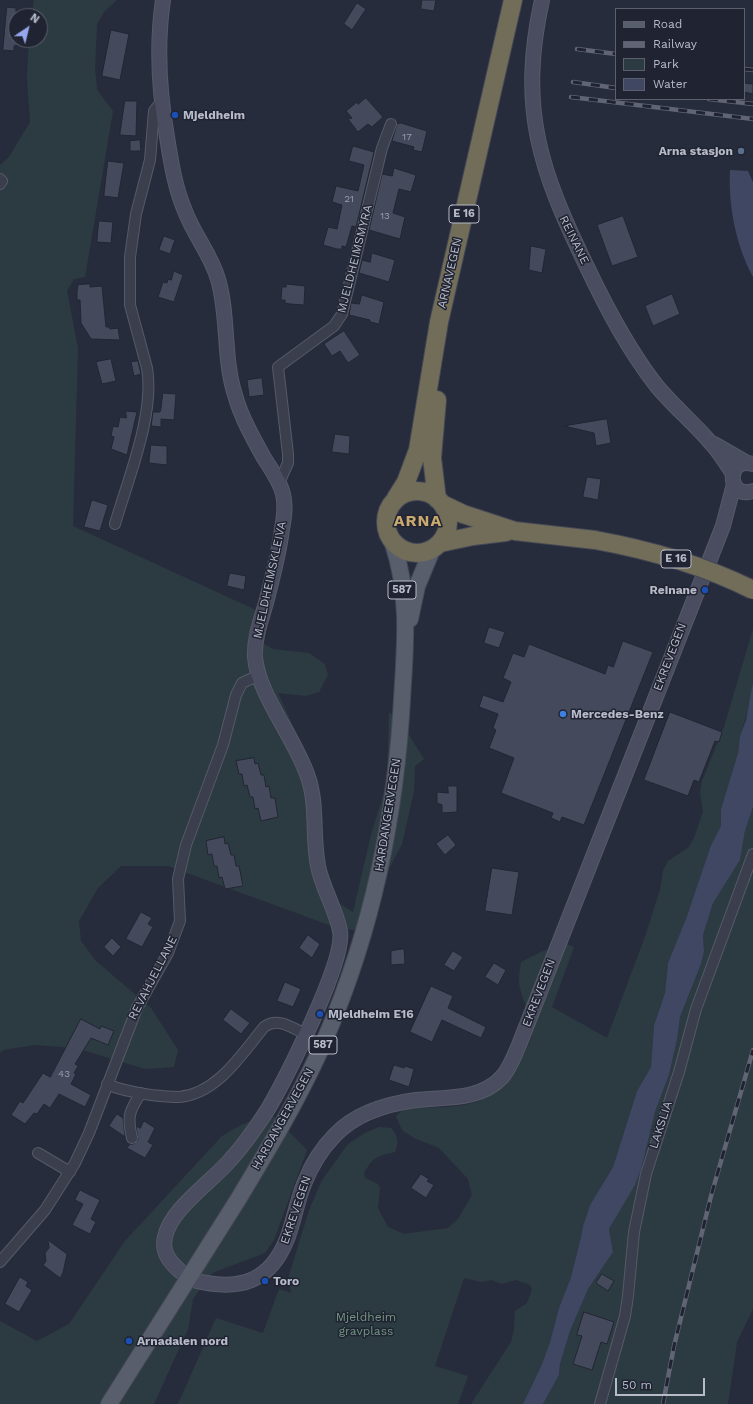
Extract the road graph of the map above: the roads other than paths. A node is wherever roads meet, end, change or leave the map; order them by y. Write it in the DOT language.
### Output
graph roads {
  1 [pos="163,0"];
  2 [pos="513,0"];
  3 [pos="523,0"];
  4 [pos="542,0"];
  5 [pos="161,102"];
  6 [pos="391,124"];
  7 [pos="0,179"];
  8 [pos="0,184"];
  9 [pos="712,443"];
  10 [pos="750,463"];
  11 [pos="733,479"];
  12 [pos="279,483"];
  13 [pos="751,492"];
  14 [pos="396,498"];
  15 [pos="440,501"];
  16 [pos="116,524"];
  17 [pos="723,526"];
  18 [pos="514,531"];
  19 [pos="393,544"];
  20 [pos="436,546"];
  21 [pos="753,590"];
  22 [pos="406,638"];
  23 [pos="259,675"];
  24 [pos="753,854"];
  25 [pos="305,1034"];
  26 [pos="107,1084"];
  27 [pos="141,1093"];
  28 [pos="132,1138"];
  29 [pos="38,1153"];
  30 [pos="70,1172"];
  31 [pos="0,1262"];
  32 [pos="182,1272"];
  33 [pos="197,1281"];
  34 [pos="109,1404"];
  35 [pos="600,1404"];
  1 -- 5 [label="main road, MJELDHEIMSKLEIVA"];
  2 -- 14 [label="highway, ARNAVEGEN / E 16"];
  3 -- 15 [label="highway, ARNAVEGEN / E 16"];
  4 -- 9 [label="main road, REINANE"];
  5 -- 12 [label="main road, MJELDHEIMSKLEIVA"];
  5 -- 16 [label="street, MJELDHEIMSKLEIVA"];
  6 -- 12 [label="street, MJELDHEIMSMYRA"];
  7 -- 8 [label="street"];
  9 -- 10 [label="main road, REINANE"];
  9 -- 11 [label="main road, REINANE"];
  10 -- 11 [label="main road"];
  11 -- 13 [label="main road"];
  11 -- 17 [label="main road, EKREVEGEN"];
  12 -- 23 [label="main road, MJELDHEIMSKLEIVA"];
  13 -- 17 [label="main road, EKREVEGEN"];
  14 -- 15 [label="highway, E 16"];
  14 -- 19 [label="highway, E 16"];
  15 -- 18 [label="highway, E 16"];
  15 -- 20 [label="highway, E 16"];
  17 -- 33 [label="main road, EKREVEGEN"];
  18 -- 20 [label="highway, E 16"];
  18 -- 21 [label="highway, E 16, bridge"];
  19 -- 20 [label="highway, E 16"];
  19 -- 22 [label="main road, HARDANGERVEGEN / 587"];
  20 -- 22 [label="main road, HARDANGERVEGEN / 587"];
  22 -- 34 [label="main road, HARDANGERVEGEN / 587"];
  23 -- 25 [label="main road, MJELDHEIMSKLEIVA"];
  23 -- 26 [label="street, REVAHJELLANE"];
  24 -- 35 [label="street, LAKSLIA"];
  25 -- 27 [label="street"];
  25 -- 32 [label="main road, MJELDHEIMSKLEIVA"];
  26 -- 27 [label="street"];
  26 -- 30 [label="street, REVAHJELLANE"];
  27 -- 28 [label="street"];
  29 -- 30 [label="street"];
  30 -- 31 [label="street, REVAHJELLANE"];
}
